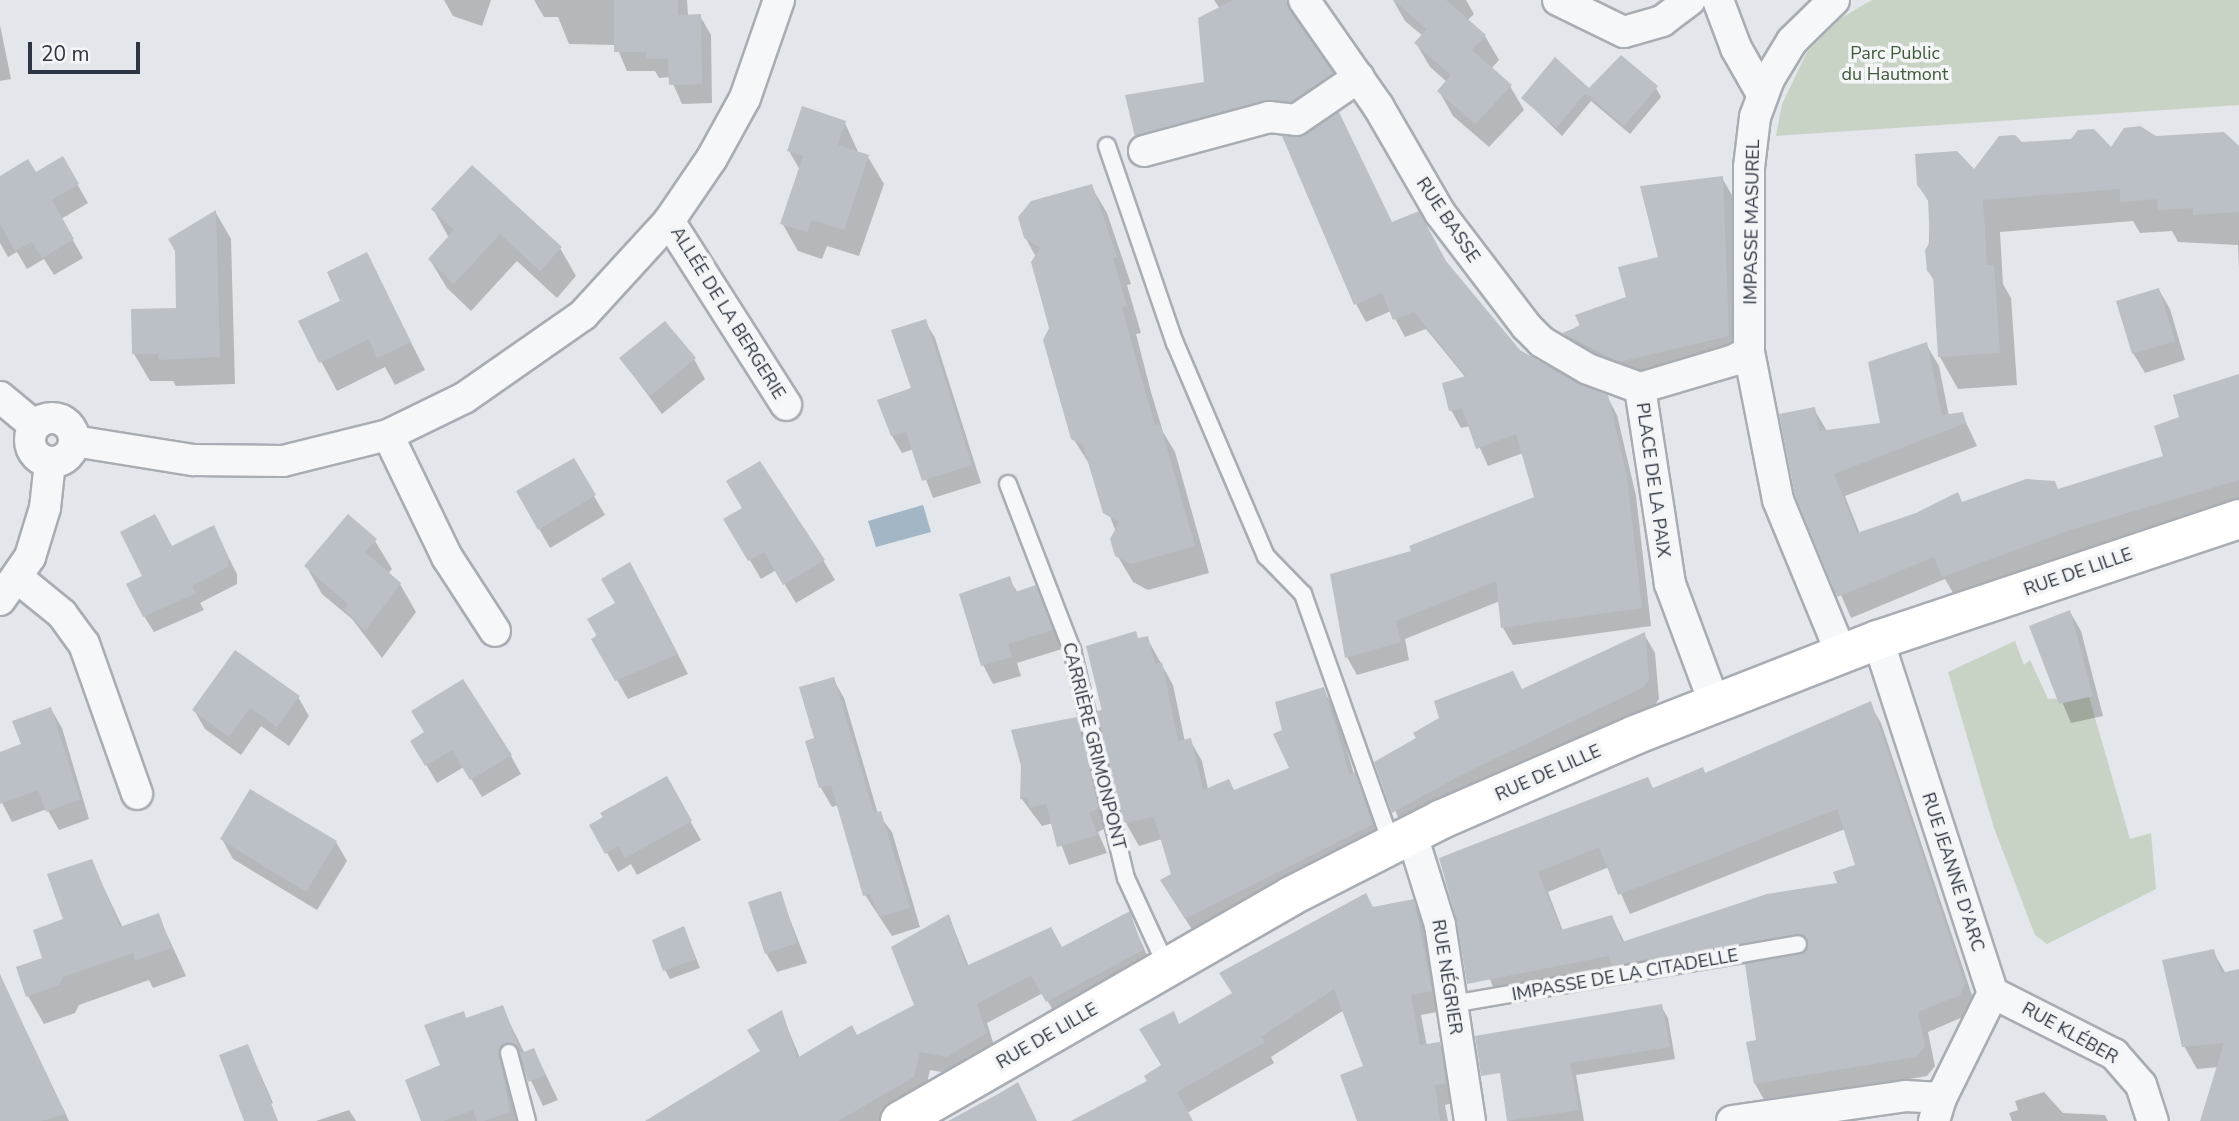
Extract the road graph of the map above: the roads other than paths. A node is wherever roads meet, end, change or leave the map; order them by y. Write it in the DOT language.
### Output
graph roads {
  1 [pos="779,0"];
  2 [pos="1304,0"];
  3 [pos="1558,0"];
  4 [pos="1689,0"];
  5 [pos="1718,0"];
  6 [pos="1835,0"];
  7 [pos="1359,77"];
  8 [pos="1762,94"];
  9 [pos="1107,146"];
  10 [pos="1144,151"];
  11 [pos="669,221"];
  12 [pos="1749,352"];
  13 [pos="1640,388"];
  14 [pos="0,397"];
  15 [pos="786,405"];
  16 [pos="35,426"];
  17 [pos="388,435"];
  18 [pos="74,442"];
  19 [pos="50,462"];
  20 [pos="1008,484"];
  21 [pos="2239,519"];
  22 [pos="9,590"];
  23 [pos="495,631"];
  24 [pos="1878,640"];
  25 [pos="1842,654"];
  26 [pos="1715,705"];
  27 [pos="137,794"];
  28 [pos="1402,840"];
  29 [pos="1798,944"];
  30 [pos="1167,967"];
  31 [pos="1993,992"];
  32 [pos="1452,1004"];
  33 [pos="509,1053"];
  34 [pos="1938,1109"];
  35 [pos="527,1121"];
  36 [pos="900,1121"];
  37 [pos="1470,1121"];
  38 [pos="1732,1121"];
  39 [pos="2153,1121"];
  1 -- 11 [label="street, ALLÉE DE LA BERGERIE"];
  2 -- 7 [label="street, RUE BASSE"];
  3 -- 4 [label="street"];
  5 -- 8 [label="street"];
  6 -- 8 [label="street, IMPASSE MASUREL"];
  7 -- 10 [label="street"];
  7 -- 13 [label="street, RUE BASSE"];
  8 -- 12 [label="street, IMPASSE MASUREL"];
  9 -- 28 [label="lane"];
  11 -- 15 [label="street, ALLÉE DE LA BERGERIE"];
  11 -- 17 [label="street, ALLÉE DE LA BERGERIE"];
  12 -- 13 [label="street, PLACE DE LA PAIX"];
  12 -- 25 [label="street"];
  13 -- 26 [label="street, PLACE DE LA PAIX"];
  14 -- 16 [label="street"];
  16 -- 18 [label="street"];
  16 -- 19 [label="street"];
  17 -- 18 [label="street, ALLÉE DE LA BERGERIE"];
  17 -- 23 [label="street"];
  18 -- 19 [label="street"];
  19 -- 22 [label="street"];
  20 -- 30 [label="lane, CARRIÈRE GRIMONPONT"];
  21 -- 24 [label="main road, RUE DE LILLE"];
  22 -- 27 [label="street"];
  24 -- 25 [label="main road, RUE DE LILLE"];
  24 -- 31 [label="street, RUE JEANNE D'ARC"];
  25 -- 26 [label="main road, RUE DE LILLE"];
  26 -- 28 [label="main road, RUE DE LILLE"];
  28 -- 30 [label="main road, RUE DE LILLE"];
  28 -- 32 [label="street, RUE NÉGRIER"];
  29 -- 32 [label="lane, IMPASSE DE LA CITADELLE"];
  30 -- 36 [label="main road, RUE DE LILLE"];
  31 -- 34 [label="street"];
  31 -- 39 [label="street, RUE KLÉBER"];
  32 -- 37 [label="street, RUE NÉGRIER"];
  33 -- 35 [label="lane"];
  34 -- 38 [label="street"];
}
